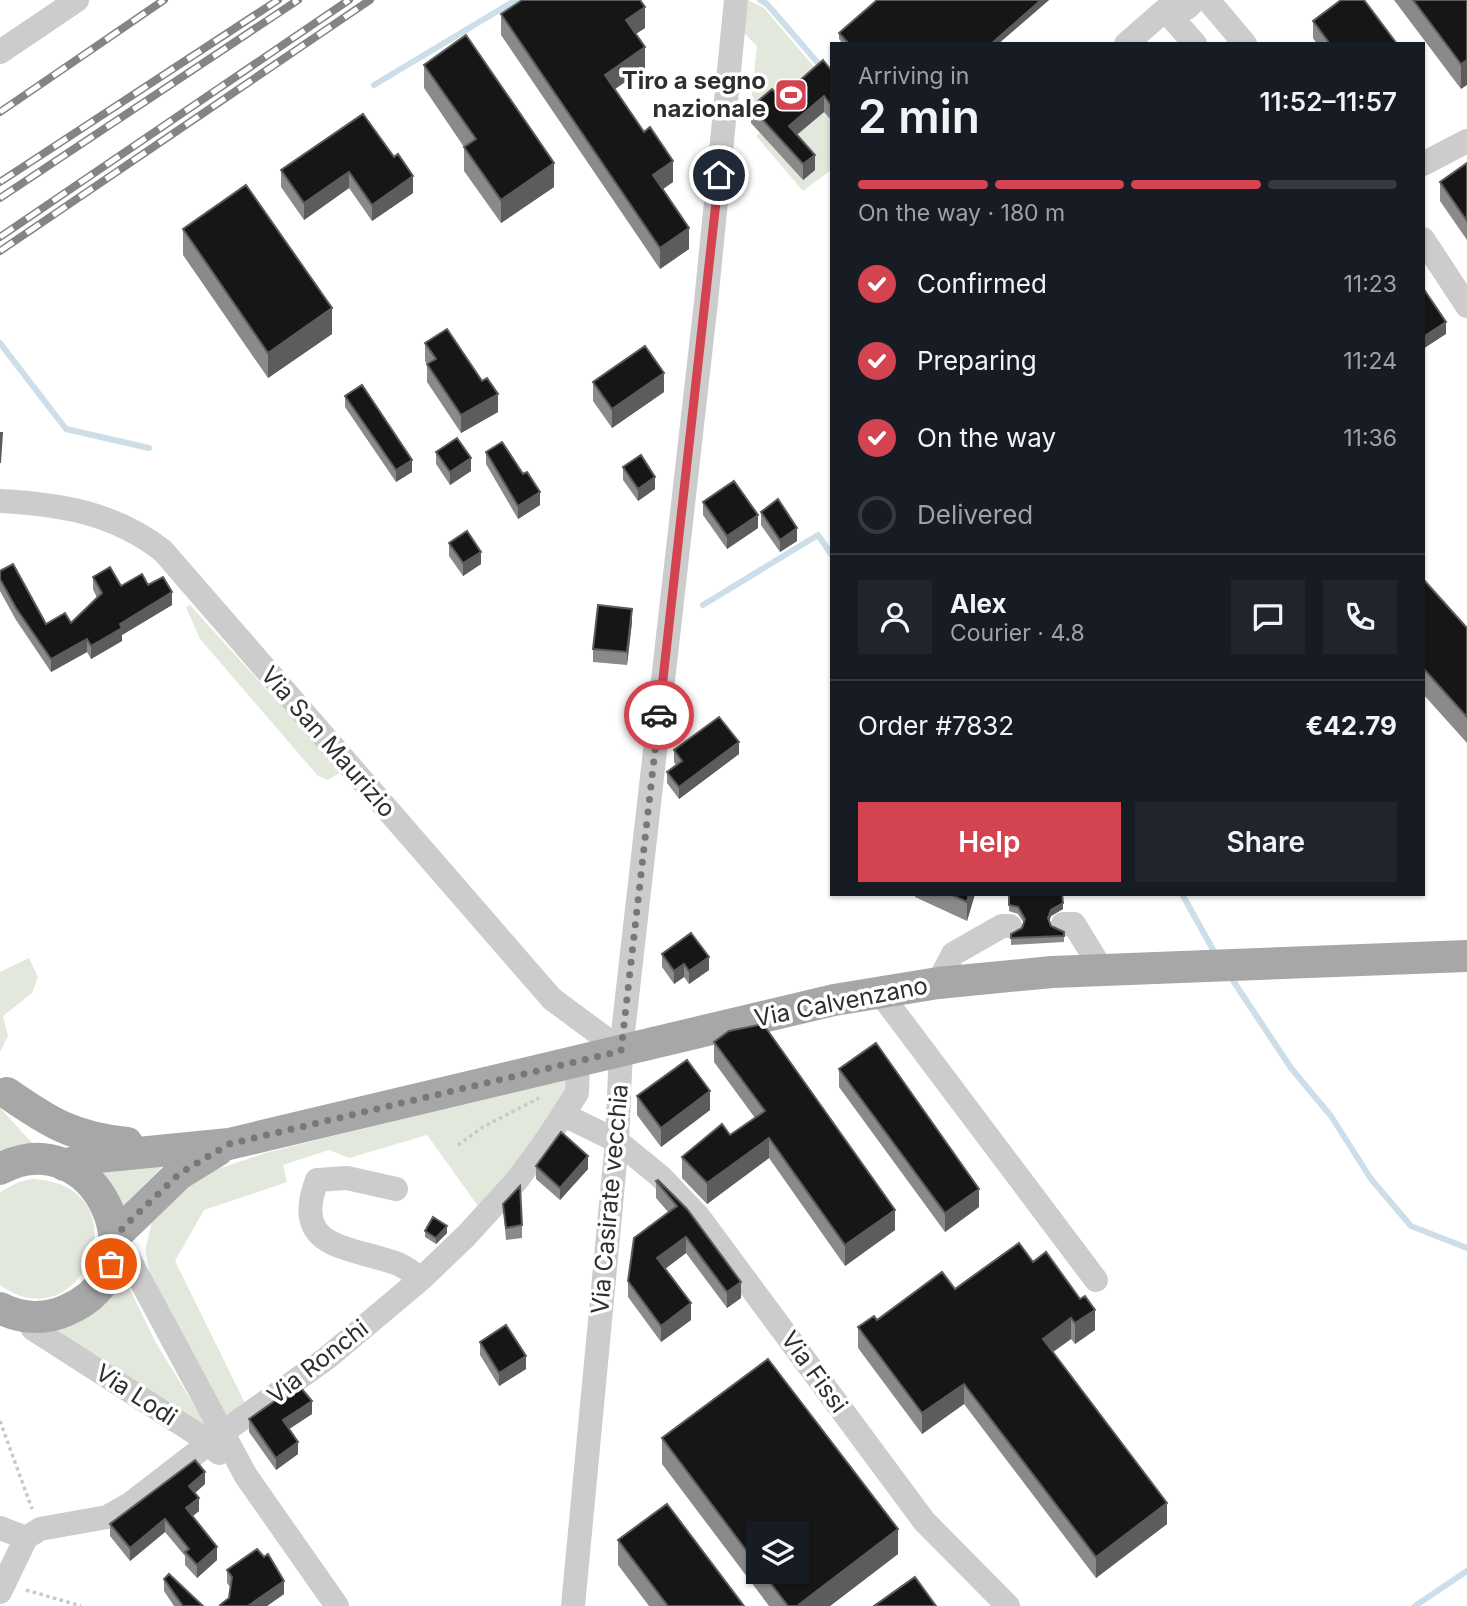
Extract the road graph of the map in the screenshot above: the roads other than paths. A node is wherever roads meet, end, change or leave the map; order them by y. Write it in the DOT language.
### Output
graph roads {
  1 [pos="47,0"];
  2 [pos="77,0"];
  3 [pos="736,0"];
  4 [pos="1195,0"];
  5 [pos="1208,0"];
  6 [pos="1165,10"];
  7 [pos="0,32"];
  8 [pos="1128,42"];
  9 [pos="1193,42"];
  10 [pos="1243,42"];
  11 [pos="0,52"];
  12 [pos="1467,141"];
  13 [pos="1425,163"];
  14 [pos="1425,242"];
  15 [pos="1467,306"];
  16 [pos="0,501"];
  17 [pos="1063,924"];
  18 [pos="1010,926"];
  19 [pos="1467,956"];
  20 [pos="1102,970"];
  21 [pos="937,983"];
  22 [pos="880,993"];
  23 [pos="621,1051"];
  24 [pos="578,1070"];
  25 [pos="3,1089"];
  26 [pos="564,1115"];
  27 [pos="617,1141"];
  28 [pos="229,1144"];
  29 [pos="185,1149"];
  30 [pos="61,1164"];
  31 [pos="0,1169"];
  32 [pos="396,1189"];
  33 [pos="115,1238"];
  34 [pos="421,1279"];
  35 [pos="1096,1280"];
  36 [pos="11,1319"];
  37 [pos="215,1438"];
  38 [pos="0,1528"];
  39 [pos="33,1533"];
  40 [pos="10,1589"];
  41 [pos="337,1606"];
  42 [pos="573,1606"];
  43 [pos="1008,1606"];
  1 -- 7 [label="street"];
  2 -- 11 [label="street"];
  3 -- 23 [label="street, Via Casirate vecchia"];
  4 -- 6 [label="street"];
  5 -- 10 [label="street"];
  6 -- 8 [label="street"];
  6 -- 9 [label="street"];
  12 -- 13 [label="street"];
  14 -- 15 [label="street"];
  16 -- 23 [label="street, Via San Maurizio"];
  17 -- 20 [label="street"];
  18 -- 21 [label="street"];
  19 -- 20 [label="main road, Via Calvenzano"];
  20 -- 21 [label="main road, Via Calvenzano"];
  21 -- 22 [label="main road, Via Calvenzano"];
  22 -- 23 [label="main road, Via Calvenzano"];
  22 -- 35 [label="street"];
  23 -- 24 [label="main road, Via Calvenzano"];
  23 -- 27 [label="street, Via Casirate vecchia"];
  24 -- 26 [label="street, Via Ronchi"];
  24 -- 28 [label="main road, Via Calvenzano"];
  25 -- 29 [label="main road"];
  25 -- 30 [label="main road"];
  26 -- 27 [label="street, Via Fissi"];
  26 -- 34 [label="street, Via Ronchi"];
  27 -- 42 [label="street, Via Casirate vecchia"];
  27 -- 43 [label="street, Via Fissi"];
  28 -- 29 [label="main road, Via Calvenzano"];
  28 -- 33 [label="main road, Via Calvenzano"];
  29 -- 30 [label="main road, Via Calvenzano"];
  30 -- 31 [label="main road, Via Calvenzano"];
  30 -- 33 [label="main road"];
  32 -- 34 [label="street"];
  33 -- 36 [label="main road"];
  33 -- 37 [label="street, Via Lodi"];
  34 -- 37 [label="street, Via Ronchi"];
  36 -- 37 [label="street, Via Lodi"];
  37 -- 39 [label="street, Via Ronchi"];
  37 -- 41 [label="street, Via Lodi"];
  38 -- 39 [label="street"];
  39 -- 40 [label="street"];
}
